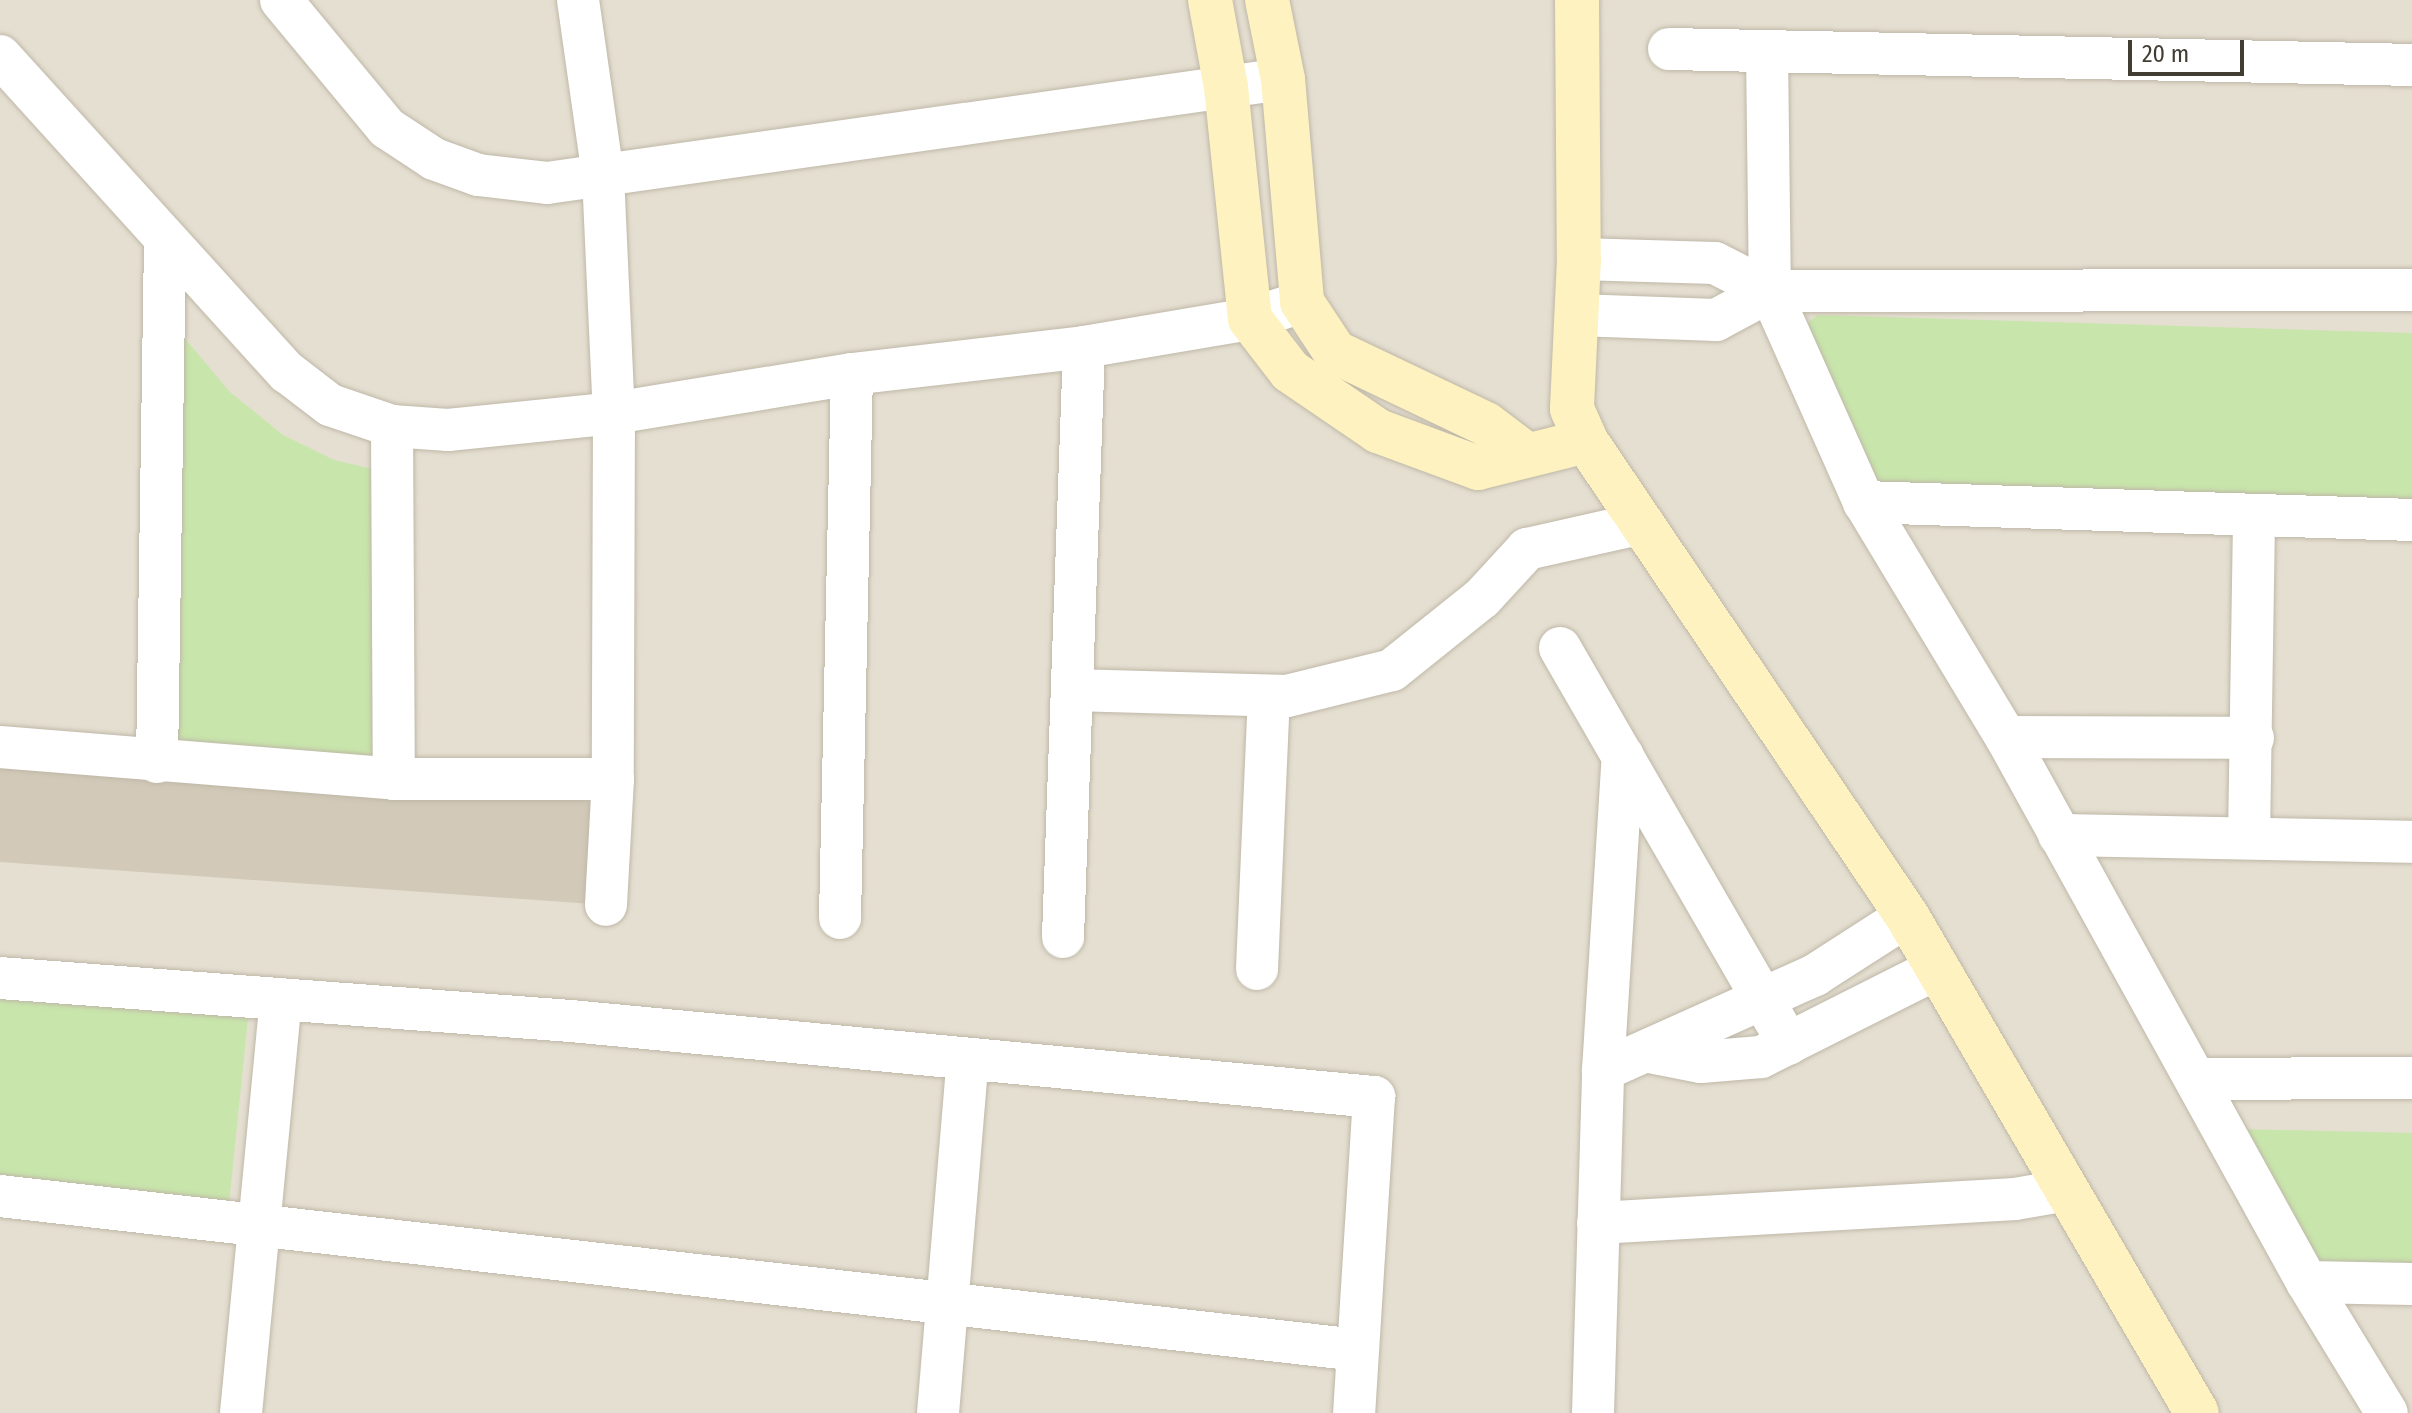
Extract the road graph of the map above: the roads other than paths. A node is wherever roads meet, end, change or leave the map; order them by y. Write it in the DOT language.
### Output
graph roads {
  1 [pos="281,0"];
  2 [pos="578,0"];
  3 [pos="1210,0"];
  4 [pos="1267,0"];
  5 [pos="1577,0"];
  6 [pos="1669,49"];
  7 [pos="1767,51"];
  8 [pos="0,56"];
  9 [pos="2412,65"];
  10 [pos="1283,79"];
  11 [pos="1226,87"];
  12 [pos="603,175"];
  13 [pos="165,239"];
  14 [pos="1579,259"];
  15 [pos="2412,290"];
  16 [pos="1770,291"];
  17 [pos="1302,302"];
  18 [pos="1577,315"];
  19 [pos="1250,319"];
  20 [pos="1084,347"];
  21 [pos="852,374"];
  22 [pos="614,413"];
  23 [pos="392,426"];
  24 [pos="1586,441"];
  25 [pos="1527,455"];
  26 [pos="1864,502"];
  27 [pos="2254,516"];
  28 [pos="2412,520"];
  29 [pos="1642,523"];
  30 [pos="1560,648"];
  31 [pos="1072,690"];
  32 [pos="1269,696"];
  33 [pos="2006,737"];
  34 [pos="2253,738"];
  35 [pos="0,747"];
  36 [pos="1623,756"];
  37 [pos="157,762"];
  38 [pos="394,779"];
  39 [pos="613,779"];
  40 [pos="2059,835"];
  41 [pos="2249,838"];
  42 [pos="2412,842"];
  43 [pos="606,905"];
  44 [pos="1907,916"];
  45 [pos="840,918"];
  46 [pos="1063,937"];
  47 [pos="1938,968"];
  48 [pos="1257,969"];
  49 [pos="0,978"];
  50 [pos="1764,999"];
  51 [pos="281,1000"];
  52 [pos="1789,1044"];
  53 [pos="1649,1052"];
  54 [pos="968,1059"];
  55 [pos="1603,1070"];
  56 [pos="2412,1078"];
  57 [pos="2197,1079"];
  58 [pos="2067,1190"];
  59 [pos="0,1196"];
  60 [pos="1598,1223"];
  61 [pos="259,1226"];
  62 [pos="2307,1282"];
  63 [pos="2412,1284"];
  64 [pos="948,1304"];
  65 [pos="1357,1350"];
  66 [pos="2187,1412"];
  67 [pos="241,1413"];
  68 [pos="938,1413"];
  69 [pos="1354,1413"];
  70 [pos="1593,1413"];
  71 [pos="2387,1413"];
  1 -- 12 [label="street"];
  2 -- 12 [label="street"];
  3 -- 11 [label="street"];
  4 -- 10 [label="street"];
  5 -- 14 [label="street"];
  6 -- 7 [label="street"];
  7 -- 9 [label="street"];
  7 -- 16 [label="street"];
  8 -- 13 [label="street"];
  10 -- 11 [label="street"];
  10 -- 17 [label="street"];
  11 -- 12 [label="street"];
  11 -- 19 [label="street"];
  12 -- 22 [label="street"];
  13 -- 23 [label="street"];
  13 -- 37 [label="street"];
  14 -- 16 [label="street"];
  14 -- 18 [label="street"];
  15 -- 16 [label="street"];
  16 -- 18 [label="street"];
  16 -- 26 [label="street"];
  17 -- 19 [label="street"];
  17 -- 25 [label="street"];
  18 -- 24 [label="street"];
  19 -- 20 [label="street"];
  19 -- 25 [label="street"];
  20 -- 21 [label="street"];
  20 -- 31 [label="street"];
  21 -- 22 [label="street"];
  21 -- 45 [label="street"];
  22 -- 23 [label="street"];
  22 -- 39 [label="street"];
  23 -- 38 [label="street"];
  24 -- 25 [label="street"];
  24 -- 29 [label="street"];
  26 -- 27 [label="street"];
  26 -- 33 [label="street"];
  27 -- 28 [label="street"];
  27 -- 34 [label="street"];
  29 -- 32 [label="street"];
  29 -- 44 [label="street"];
  30 -- 36 [label="street"];
  31 -- 32 [label="street"];
  31 -- 46 [label="street"];
  32 -- 48 [label="street"];
  33 -- 34 [label="street"];
  33 -- 40 [label="street"];
  34 -- 41 [label="street"];
  35 -- 37 [label="street"];
  36 -- 50 [label="street"];
  36 -- 55 [label="street"];
  37 -- 38 [label="street"];
  38 -- 39 [label="street"];
  39 -- 43 [label="street"];
  40 -- 41 [label="street"];
  40 -- 57 [label="street"];
  41 -- 42 [label="street"];
  44 -- 47 [label="street"];
  44 -- 50 [label="street"];
  47 -- 52 [label="street"];
  47 -- 58 [label="street"];
  49 -- 51 [label="street"];
  50 -- 52 [label="street"];
  50 -- 53 [label="street"];
  51 -- 54 [label="street"];
  51 -- 61 [label="street"];
  52 -- 53 [label="street"];
  53 -- 55 [label="street"];
  54 -- 64 [label="street"];
  54 -- 65 [label="street"];
  55 -- 60 [label="street"];
  56 -- 57 [label="street"];
  57 -- 62 [label="street"];
  58 -- 60 [label="street"];
  58 -- 66 [label="street"];
  59 -- 61 [label="street"];
  60 -- 70 [label="street"];
  61 -- 64 [label="street"];
  61 -- 67 [label="street"];
  62 -- 63 [label="street"];
  62 -- 71 [label="street"];
  64 -- 65 [label="street"];
  64 -- 68 [label="street"];
  65 -- 69 [label="street"];
}
